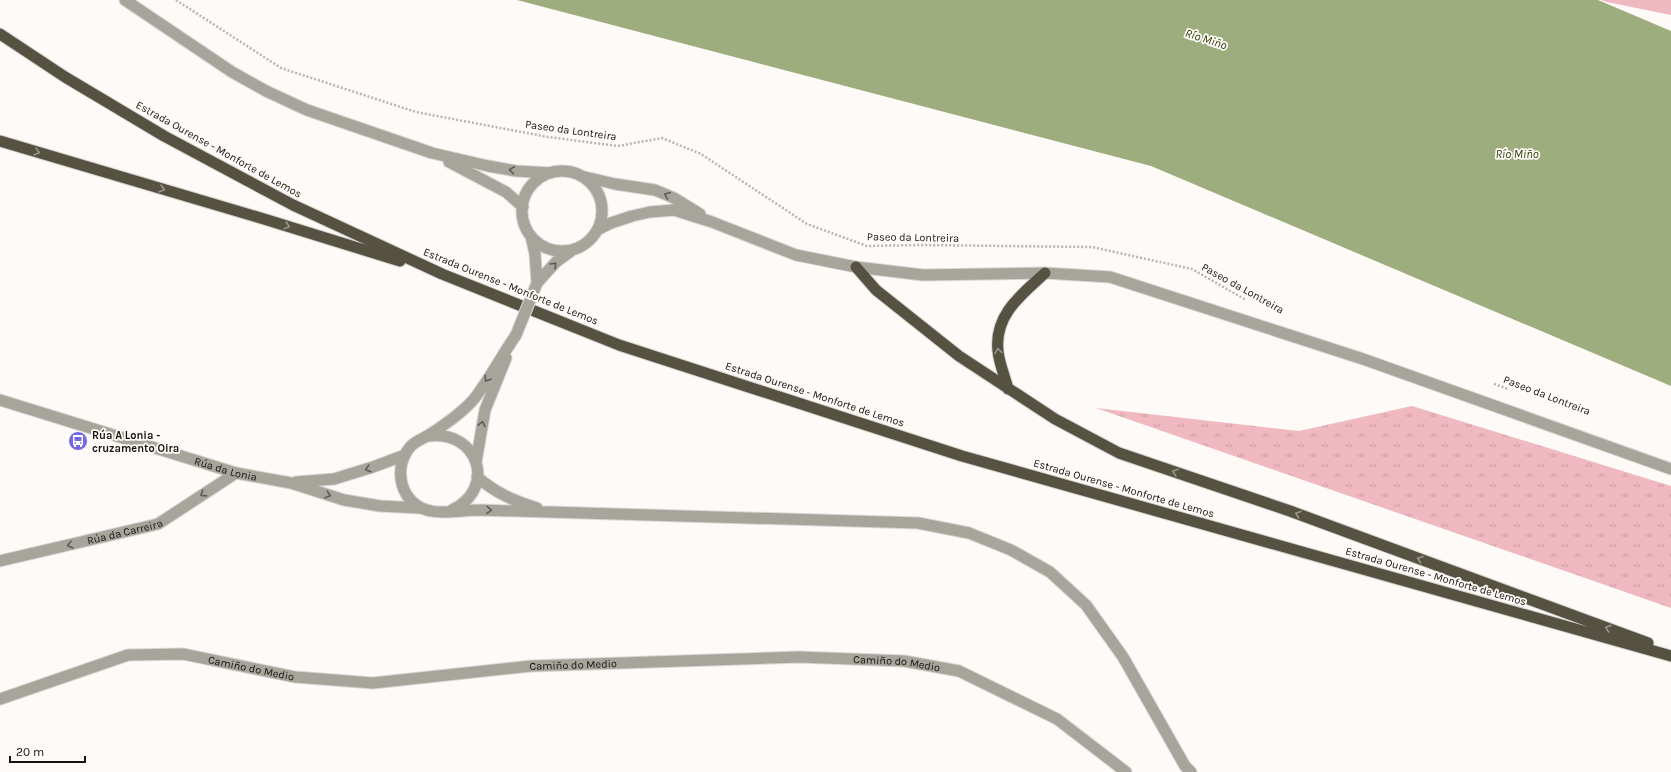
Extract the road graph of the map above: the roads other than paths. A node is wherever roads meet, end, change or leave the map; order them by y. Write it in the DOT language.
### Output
graph roads {
  1 [pos="128,1"];
  2 [pos="0,34"];
  3 [pos="0,141"];
  4 [pos="432,153"];
  5 [pos="551,173"];
  6 [pos="581,176"];
  7 [pos="522,207"];
  8 [pos="712,222"];
  9 [pos="597,230"];
  10 [pos="531,236"];
  11 [pos="574,249"];
  12 [pos="856,267"];
  13 [pos="442,274"];
  14 [pos="1045,274"];
  15 [pos="537,283"];
  16 [pos="516,335"];
  17 [pos="1008,389"];
  18 [pos="0,400"];
  19 [pos="428,436"];
  20 [pos="405,454"];
  21 [pos="476,462"];
  22 [pos="1671,469"];
  23 [pos="236,473"];
  24 [pos="477,478"];
  25 [pos="291,483"];
  26 [pos="420,508"];
  27 [pos="450,511"];
  28 [pos="547,512"];
  29 [pos="0,561"];
  30 [pos="1671,651"];
  31 [pos="1671,656"];
  32 [pos="0,699"];
  33 [pos="1126,772"];
  34 [pos="1190,772"];
  1 -- 4 [label="street"];
  2 -- 13 [label="highway, Estrada Ourense - Monforte de Lemos"];
  3 -- 13 [label="highway, one-way"];
  5 -- 4 [label="street, one-way"];
  4 -- 7 [label="street"];
  5 -- 6 [label="street"];
  5 -- 7 [label="street"];
  8 -- 6 [label="street, one-way"];
  6 -- 9 [label="street"];
  7 -- 10 [label="street"];
  8 -- 9 [label="street"];
  8 -- 12 [label="street"];
  9 -- 11 [label="street"];
  10 -- 11 [label="street"];
  10 -- 15 [label="street"];
  15 -- 11 [label="street, one-way"];
  12 -- 14 [label="street"];
  12 -- 17 [label="highway"];
  13 -- 31 [label="highway, Estrada Ourense - Monforte de Lemos"];
  17 -- 14 [label="highway, one-way"];
  14 -- 22 [label="street"];
  15 -- 16 [label="street, bridge"];
  16 -- 19 [label="street, one-way"];
  21 -- 16 [label="street, one-way"];
  30 -- 17 [label="highway, one-way"];
  18 -- 23 [label="street, Rúa da Lonia"];
  19 -- 20 [label="street"];
  19 -- 21 [label="street"];
  20 -- 25 [label="street, Rúa da Lonia, one-way"];
  20 -- 26 [label="street"];
  21 -- 24 [label="street"];
  23 -- 25 [label="street, Rúa da Lonia"];
  23 -- 29 [label="street, Rúa da Carreira, one-way"];
  24 -- 27 [label="street"];
  24 -- 28 [label="street"];
  25 -- 26 [label="street, Rúa da Lonia, one-way"];
  26 -- 27 [label="street"];
  27 -- 28 [label="street, one-way"];
  28 -- 34 [label="street"];
  32 -- 33 [label="street, Camiño do Medio"];
}
